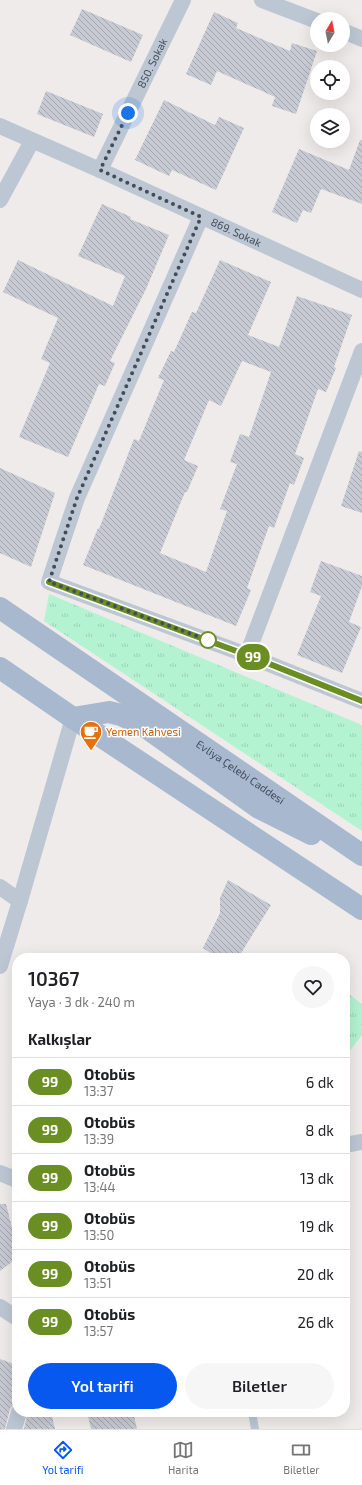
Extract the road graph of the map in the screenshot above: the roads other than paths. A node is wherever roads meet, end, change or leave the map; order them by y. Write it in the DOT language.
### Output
graph roads {
  1 [pos="182,0"];
  2 [pos="262,0"];
  3 [pos="310,18"];
  4 [pos="350,34"];
  5 [pos="362,39"];
  6 [pos="0,126"];
  7 [pos="32,141"];
  8 [pos="100,170"];
  9 [pos="0,200"];
  10 [pos="201,217"];
  11 [pos="362,290"];
  12 [pos="362,352"];
  13 [pos="0,608"];
  14 [pos="247,655"];
  15 [pos="0,668"];
  16 [pos="362,701"];
  17 [pos="73,718"];
  18 [pos="362,855"];
  19 [pos="362,860"];
  20 [pos="0,887"];
  21 [pos="20,901"];
  22 [pos="362,909"];
  23 [pos="0,966"];
  24 [pos="362,1142"];
  25 [pos="350,1143"];
  26 [pos="0,1173"];
  27 [pos="12,1178"];
  28 [pos="0,1307"];
  29 [pos="12,1315"];
  30 [pos="18,1417"];
  31 [pos="253,1417"];
  32 [pos="14,1429"];
  33 [pos="255,1429"];
  1 -- 8 [label="street, 850. Sokak"];
  2 -- 3 [label="street"];
  4 -- 5 [label="street"];
  6 -- 7 [label="street, 869. Sokak"];
  7 -- 8 [label="street, 869. Sokak"];
  7 -- 9 [label="street"];
  8 -- 10 [label="street, 869. Sokak"];
  10 -- 11 [label="street, 869. Sokak"];
  10 -- 14 [label="street"];
  12 -- 14 [label="street"];
  13 -- 18 [label="main road, Evliya Çelebi Caddesi"];
  14 -- 16 [label="street"];
  15 -- 17 [label="main road"];
  17 -- 19 [label="main road"];
  17 -- 21 [label="street"];
  17 -- 22 [label="main road"];
  20 -- 21 [label="street"];
  21 -- 23 [label="street"];
  24 -- 25 [label="street"];
  26 -- 27 [label="street"];
  28 -- 29 [label="street"];
  30 -- 32 [label="street"];
  31 -- 33 [label="lane"];
}
